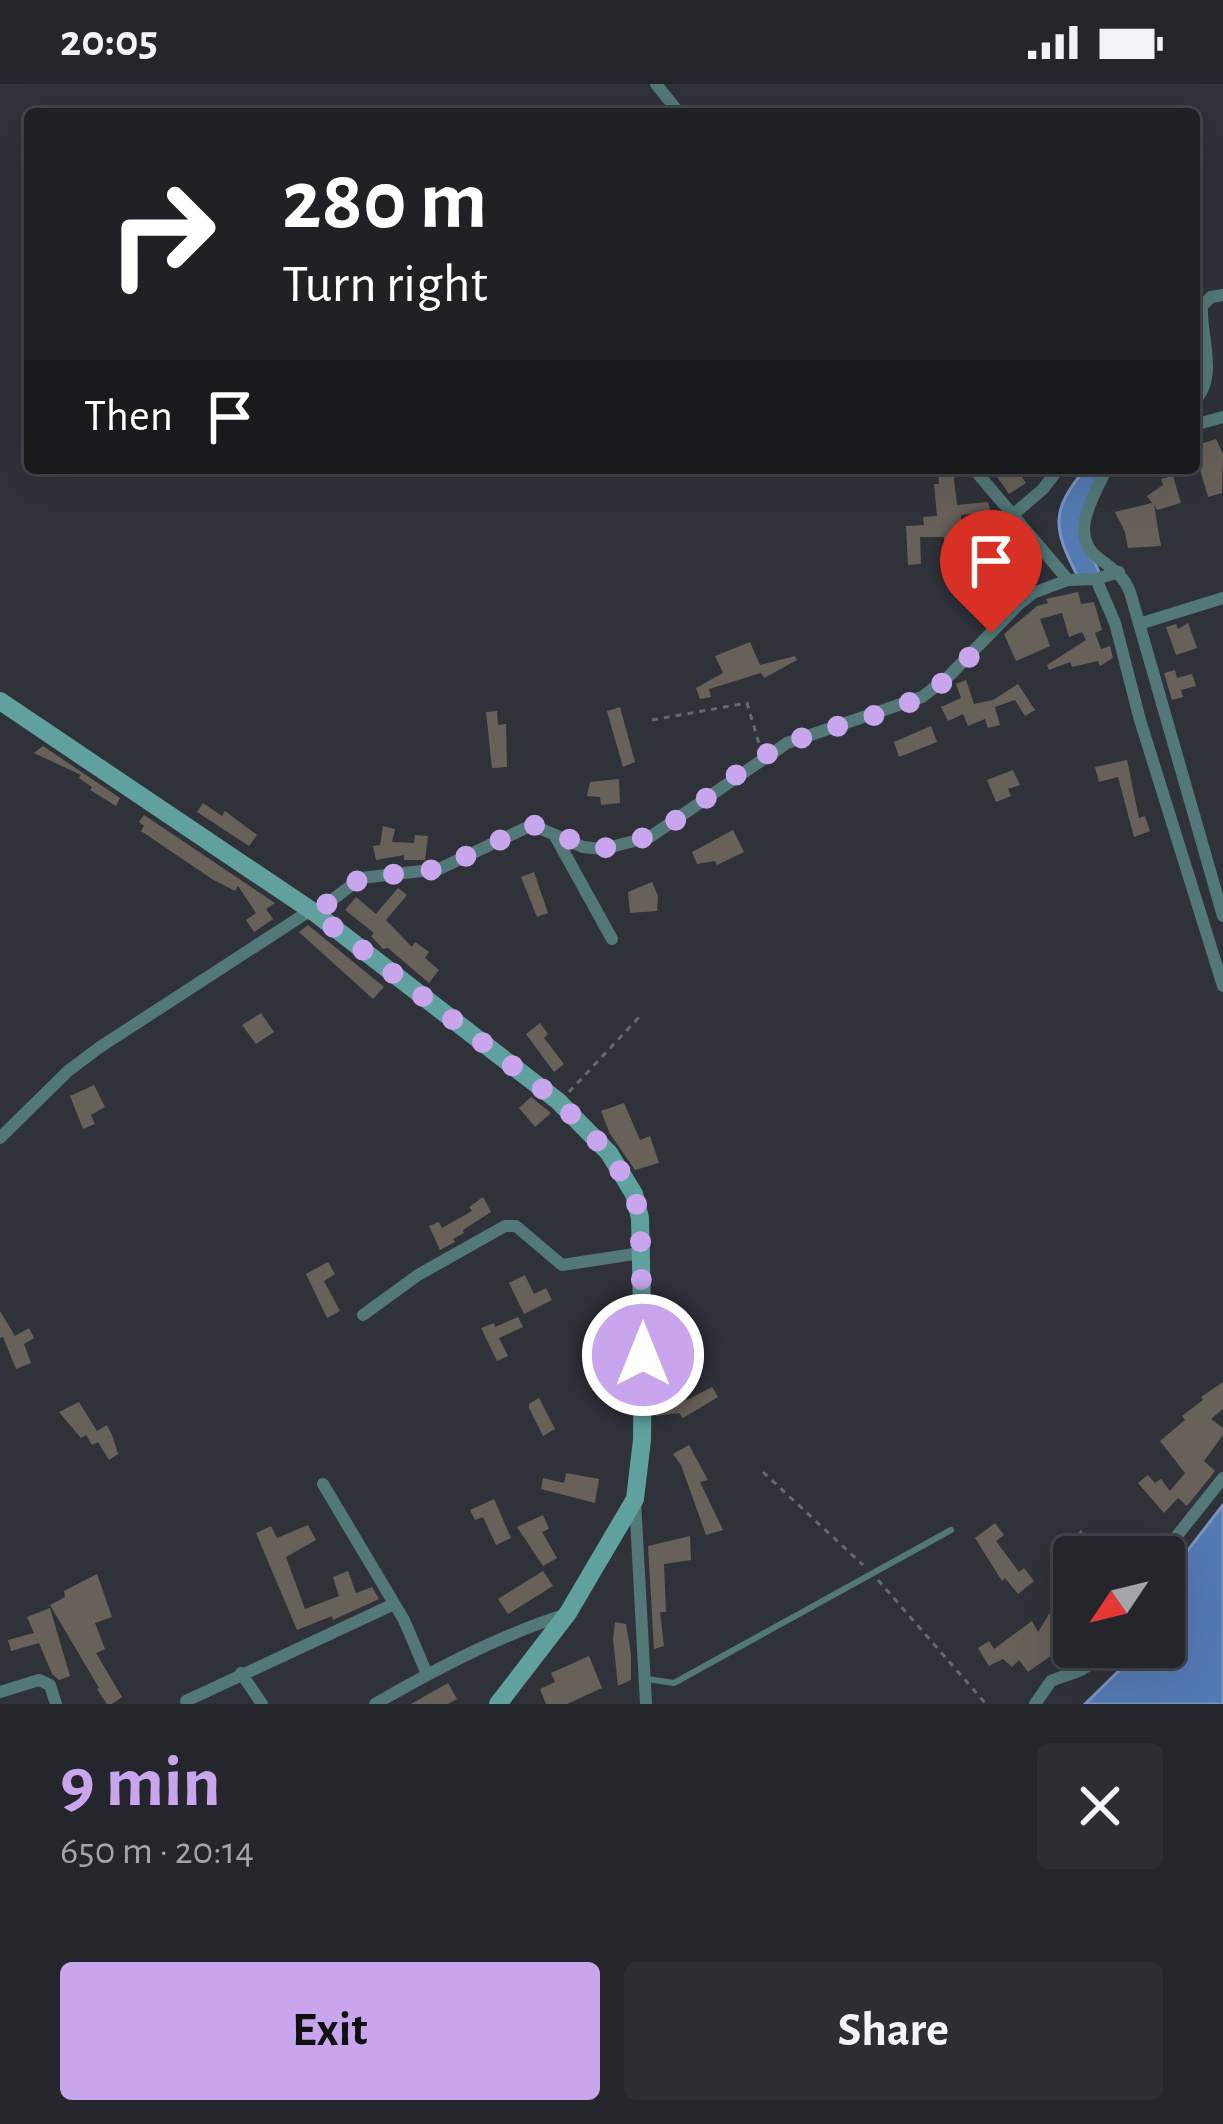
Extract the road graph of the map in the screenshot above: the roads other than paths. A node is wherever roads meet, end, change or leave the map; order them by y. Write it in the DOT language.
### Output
graph roads {
  1 [pos="656,84"];
  2 [pos="675,108"];
  3 [pos="1223,295"];
  4 [pos="1200,393"];
  5 [pos="978,474"];
  6 [pos="1054,474"];
  7 [pos="1104,474"];
  8 [pos="1015,514"];
  9 [pos="1119,572"];
  10 [pos="1096,579"];
  11 [pos="1068,580"];
  12 [pos="1223,598"];
  13 [pos="1139,624"];
  14 [pos="0,701"];
  15 [pos="551,830"];
  16 [pos="313,912"];
  17 [pos="1223,916"];
  18 [pos="612,939"];
  19 [pos="1223,986"];
  20 [pos="0,1138"];
  21 [pos="641,1253"];
  22 [pos="363,1316"];
  23 [pos="1223,1478"];
  24 [pos="322,1484"];
  25 [pos="635,1498"];
  26 [pos="951,1530"];
  27 [pos="1177,1536"];
  28 [pos="394,1604"];
  29 [pos="568,1613"];
  30 [pos="1084,1668"];
  31 [pos="241,1673"];
  32 [pos="427,1674"];
  33 [pos="646,1679"];
  34 [pos="0,1691"];
  35 [pos="186,1701"];
  36 [pos="56,1704"];
  37 [pos="262,1704"];
  38 [pos="375,1704"];
  39 [pos="498,1704"];
  40 [pos="646,1704"];
  41 [pos="1035,1704"];
  1 -- 2 [label="street"];
  3 -- 4 [label="street"];
  5 -- 8 [label="street"];
  6 -- 8 [label="street"];
  7 -- 9 [label="street"];
  8 -- 11 [label="street"];
  9 -- 10 [label="street"];
  9 -- 13 [label="street"];
  10 -- 11 [label="street"];
  10 -- 19 [label="street"];
  11 -- 15 [label="street"];
  12 -- 13 [label="street"];
  13 -- 17 [label="street"];
  14 -- 16 [label="main road"];
  15 -- 16 [label="street"];
  15 -- 18 [label="street"];
  16 -- 20 [label="street"];
  16 -- 21 [label="main road"];
  21 -- 22 [label="street"];
  21 -- 25 [label="main road"];
  23 -- 27 [label="street"];
  24 -- 28 [label="street"];
  25 -- 29 [label="main road"];
  25 -- 33 [label="street"];
  26 -- 33 [label="lane"];
  28 -- 31 [label="street"];
  28 -- 32 [label="street"];
  29 -- 32 [label="street"];
  29 -- 39 [label="main road"];
  30 -- 41 [label="street"];
  31 -- 35 [label="street"];
  31 -- 37 [label="street"];
  32 -- 38 [label="street"];
  33 -- 40 [label="street"];
  34 -- 36 [label="street"];
}
